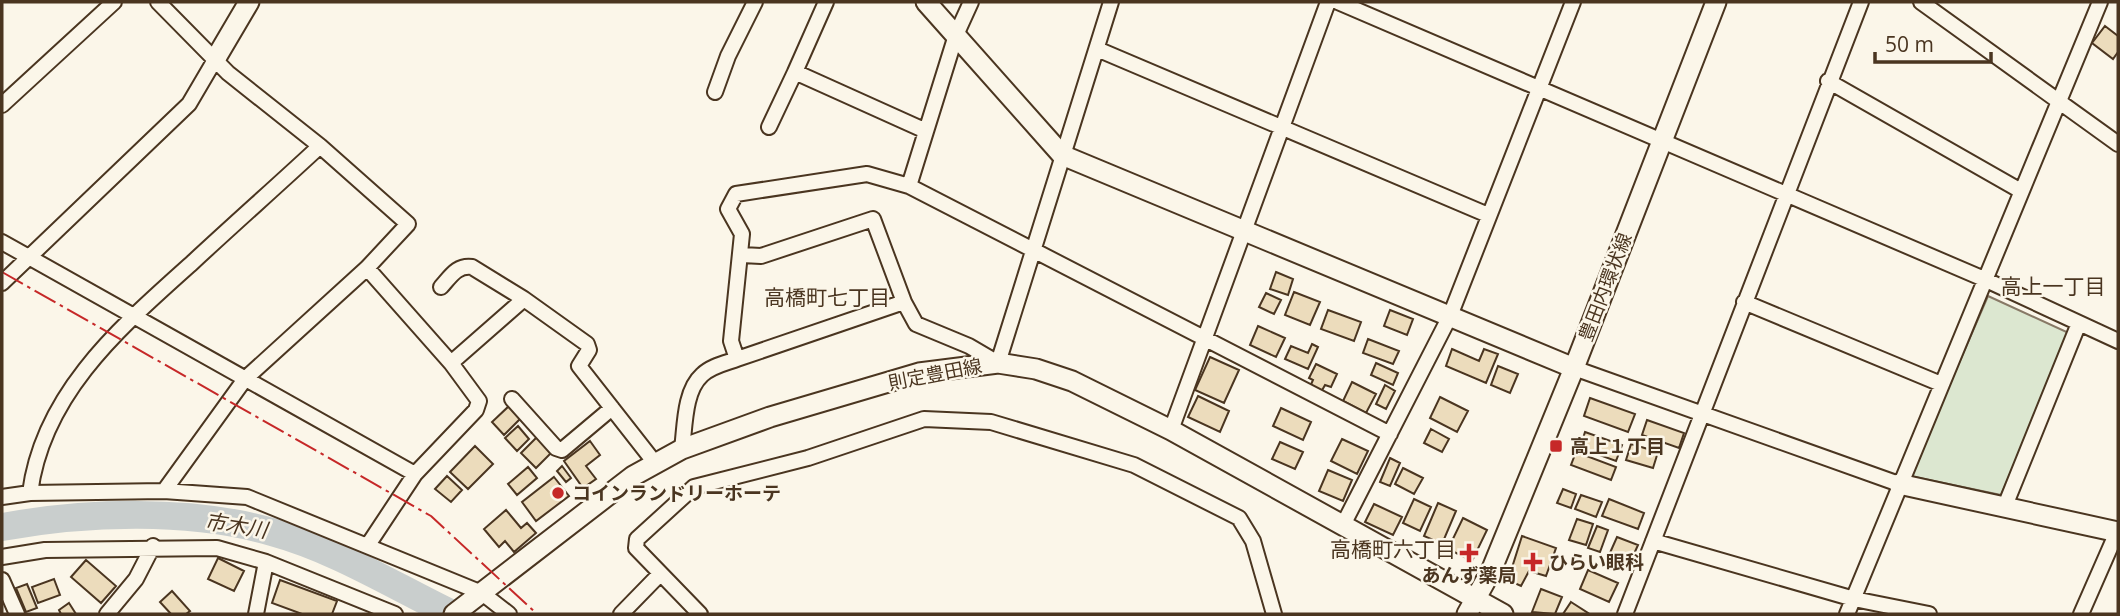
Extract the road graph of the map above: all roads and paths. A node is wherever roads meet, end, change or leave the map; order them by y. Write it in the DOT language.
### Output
graph roads {
  1 [pos="114,2"];
  2 [pos="158,2"];
  3 [pos="249,2"];
  4 [pos="755,2"];
  5 [pos="827,2"];
  6 [pos="926,2"];
  7 [pos="971,2"];
  8 [pos="1111,2"];
  9 [pos="1328,2"];
  10 [pos="1338,2"];
  11 [pos="1573,2"];
  12 [pos="1716,2"];
  13 [pos="1861,2"];
  14 [pos="1921,2"];
  15 [pos="2099,2"];
  16 [pos="956,35"];
  17 [pos="1097,48"];
  18 [pos="216,58"];
  19 [pos="795,72"];
  20 [pos="1828,81"];
  21 [pos="1540,86"];
  22 [pos="715,92"];
  23 [pos="2060,100"];
  24 [pos="2,105"];
  25 [pos="1283,125"];
  26 [pos="769,127"];
  27 [pos="926,131"];
  28 [pos="1661,142"];
  29 [pos="2118,144"];
  30 [pos="320,146"];
  31 [pos="1062,155"];
  32 [pos="909,186"];
  33 [pos="2021,191"];
  34 [pos="1787,195"];
  35 [pos="1488,215"];
  36 [pos="1246,231"];
  37 [pos="2,243"];
  38 [pos="1034,248"];
  39 [pos="742,255"];
  40 [pos="28,257"];
  41 [pos="366,268"];
  42 [pos="1984,279"];
  43 [pos="2,283"];
  44 [pos="441,288"];
  45 [pos="524,299"];
  46 [pos="904,302"];
  47 [pos="1744,302"];
  48 [pos="134,316"];
  49 [pos="1450,316"];
  50 [pos="2079,323"];
  51 [pos="1204,340"];
  52 [pos="2118,341"];
  53 [pos="737,359"];
  54 [pos="451,363"];
  55 [pos="998,363"];
  56 [pos="1574,368"];
  57 [pos="245,379"];
  58 [pos="1941,384"];
  59 [pos="512,399"];
  60 [pos="612,408"];
  61 [pos="1701,414"];
  62 [pos="1171,430"];
  63 [pos="1390,434"];
  64 [pos="682,449"];
  65 [pos="655,463"];
  66 [pos="415,474"];
  67 [pos="1899,484"];
  68 [pos="164,491"];
  69 [pos="30,493"];
  70 [pos="2,497"];
  71 [pos="2005,506"];
  72 [pos="1343,525"];
  73 [pos="2118,531"];
  74 [pos="1653,541"];
  75 [pos="368,545"];
  76 [pos="153,546"];
  77 [pos="2,557"];
  78 [pos="266,562"];
  79 [pos="1491,571"];
  80 [pos="660,575"];
  81 [pos="2,580"];
  82 [pos="482,593"];
  83 [pos="1854,599"];
  84 [pos="1470,606"];
  85 [pos="1494,612"];
  86 [pos="17,614"];
  87 [pos="107,614"];
  88 [pos="256,614"];
  89 [pos="395,614"];
  90 [pos="454,614"];
  91 [pos="509,614"];
  92 [pos="621,614"];
  93 [pos="700,614"];
  94 [pos="1274,614"];
  95 [pos="1625,614"];
  96 [pos="1847,614"];
  97 [pos="1929,614"];
  98 [pos="2081,614"];
  1 -- 24 [label="street"];
  2 -- 18 [label="street"];
  3 -- 18 [label="street"];
  4 -- 22 [label="street"];
  5 -- 19 [label="street"];
  6 -- 16 [label="street"];
  7 -- 16 [label="street"];
  8 -- 17 [label="street"];
  9 -- 25 [label="street"];
  10 -- 21 [label="street"];
  11 -- 21 [label="street"];
  12 -- 28 [label="street, 豊田内環状線"];
  13 -- 20 [label="street"];
  14 -- 23 [label="street"];
  15 -- 23 [label="street"];
  16 -- 27 [label="street"];
  16 -- 31 [label="street"];
  17 -- 25 [label="street"];
  17 -- 31 [label="street"];
  18 -- 30 [label="street"];
  18 -- 40 [label="street"];
  19 -- 26 [label="street"];
  19 -- 27 [label="street"];
  20 -- 33 [label="street"];
  20 -- 34 [label="street"];
  21 -- 28 [label="street"];
  21 -- 35 [label="street"];
  23 -- 29 [label="street"];
  23 -- 33 [label="street"];
  25 -- 35 [label="street"];
  25 -- 36 [label="street"];
  27 -- 32 [label="street"];
  28 -- 34 [label="street"];
  28 -- 56 [label="street, 豊田内環状線"];
  30 -- 41 [label="street"];
  30 -- 48 [label="street"];
  31 -- 36 [label="street"];
  31 -- 38 [label="street"];
  32 -- 38 [label="street"];
  32 -- 39 [label="street"];
  33 -- 42 [label="street"];
  34 -- 42 [label="street"];
  34 -- 47 [label="street"];
  35 -- 49 [label="street"];
  36 -- 49 [label="street"];
  36 -- 51 [label="street"];
  37 -- 40 [label="street"];
  38 -- 51 [label="street"];
  38 -- 55 [label="street"];
  39 -- 46 [label="street"];
  39 -- 53 [label="street"];
  40 -- 43 [label="street"];
  40 -- 48 [label="street"];
  41 -- 54 [label="street"];
  41 -- 57 [label="street"];
  42 -- 50 [label="street"];
  42 -- 58 [label="street"];
  44 -- 45 [label="street"];
  45 -- 54 [label="street"];
  45 -- 60 [label="street"];
  46 -- 53 [label="street"];
  46 -- 55 [label="street"];
  47 -- 58 [label="street"];
  47 -- 61 [label="street"];
  48 -- 57 [label="street"];
  48 -- 69 [label="street"];
  49 -- 56 [label="street"];
  49 -- 63 [label="street"];
  50 -- 52 [label="street"];
  50 -- 71 [label="street"];
  51 -- 62 [label="street"];
  51 -- 63 [label="street"];
  53 -- 64 [label="street"];
  54 -- 66 [label="street"];
  55 -- 62 [label="street, 則定豊田線"];
  55 -- 64 [label="street, 則定豊田線"];
  56 -- 61 [label="street"];
  56 -- 79 [label="street, 豊田内環状線"];
  57 -- 66 [label="street"];
  57 -- 68 [label="street"];
  58 -- 67 [label="street"];
  59 -- 60 [label="street"];
  60 -- 65 [label="street"];
  61 -- 67 [label="street"];
  61 -- 74 [label="street"];
  62 -- 72 [label="street, 則定豊田線"];
  63 -- 72 [label="street"];
  64 -- 65 [label="street, 則定豊田線"];
  65 -- 82 [label="street, 則定豊田線"];
  66 -- 75 [label="street"];
  67 -- 71 [label="street"];
  67 -- 83 [label="street"];
  68 -- 69 [label="street"];
  68 -- 75 [label="street"];
  69 -- 70 [label="street"];
  71 -- 73 [label="street"];
  72 -- 84 [label="street, 則定豊田線"];
  73 -- 98 [label="street"];
  74 -- 83 [label="street"];
  74 -- 95 [label="street"];
  75 -- 82 [label="street"];
  76 -- 77 [label="street"];
  76 -- 78 [label="street"];
  76 -- 87 [label="street"];
  78 -- 88 [label="street"];
  78 -- 89 [label="street"];
  79 -- 84 [label="street, 豊田内環状線"];
  79 -- 85 [label="street, 豊田内環状線"];
  80 -- 92 [label="street"];
  80 -- 93 [label="street"];
  80 -- 94 [label="street"];
  81 -- 86 [label="street"];
  82 -- 90 [label="street, 則定豊田線"];
  82 -- 91 [label="street"];
  83 -- 96 [label="street"];
  83 -- 97 [label="street"];
  84 -- 85 [label="street, 則定豊田線"];
}
